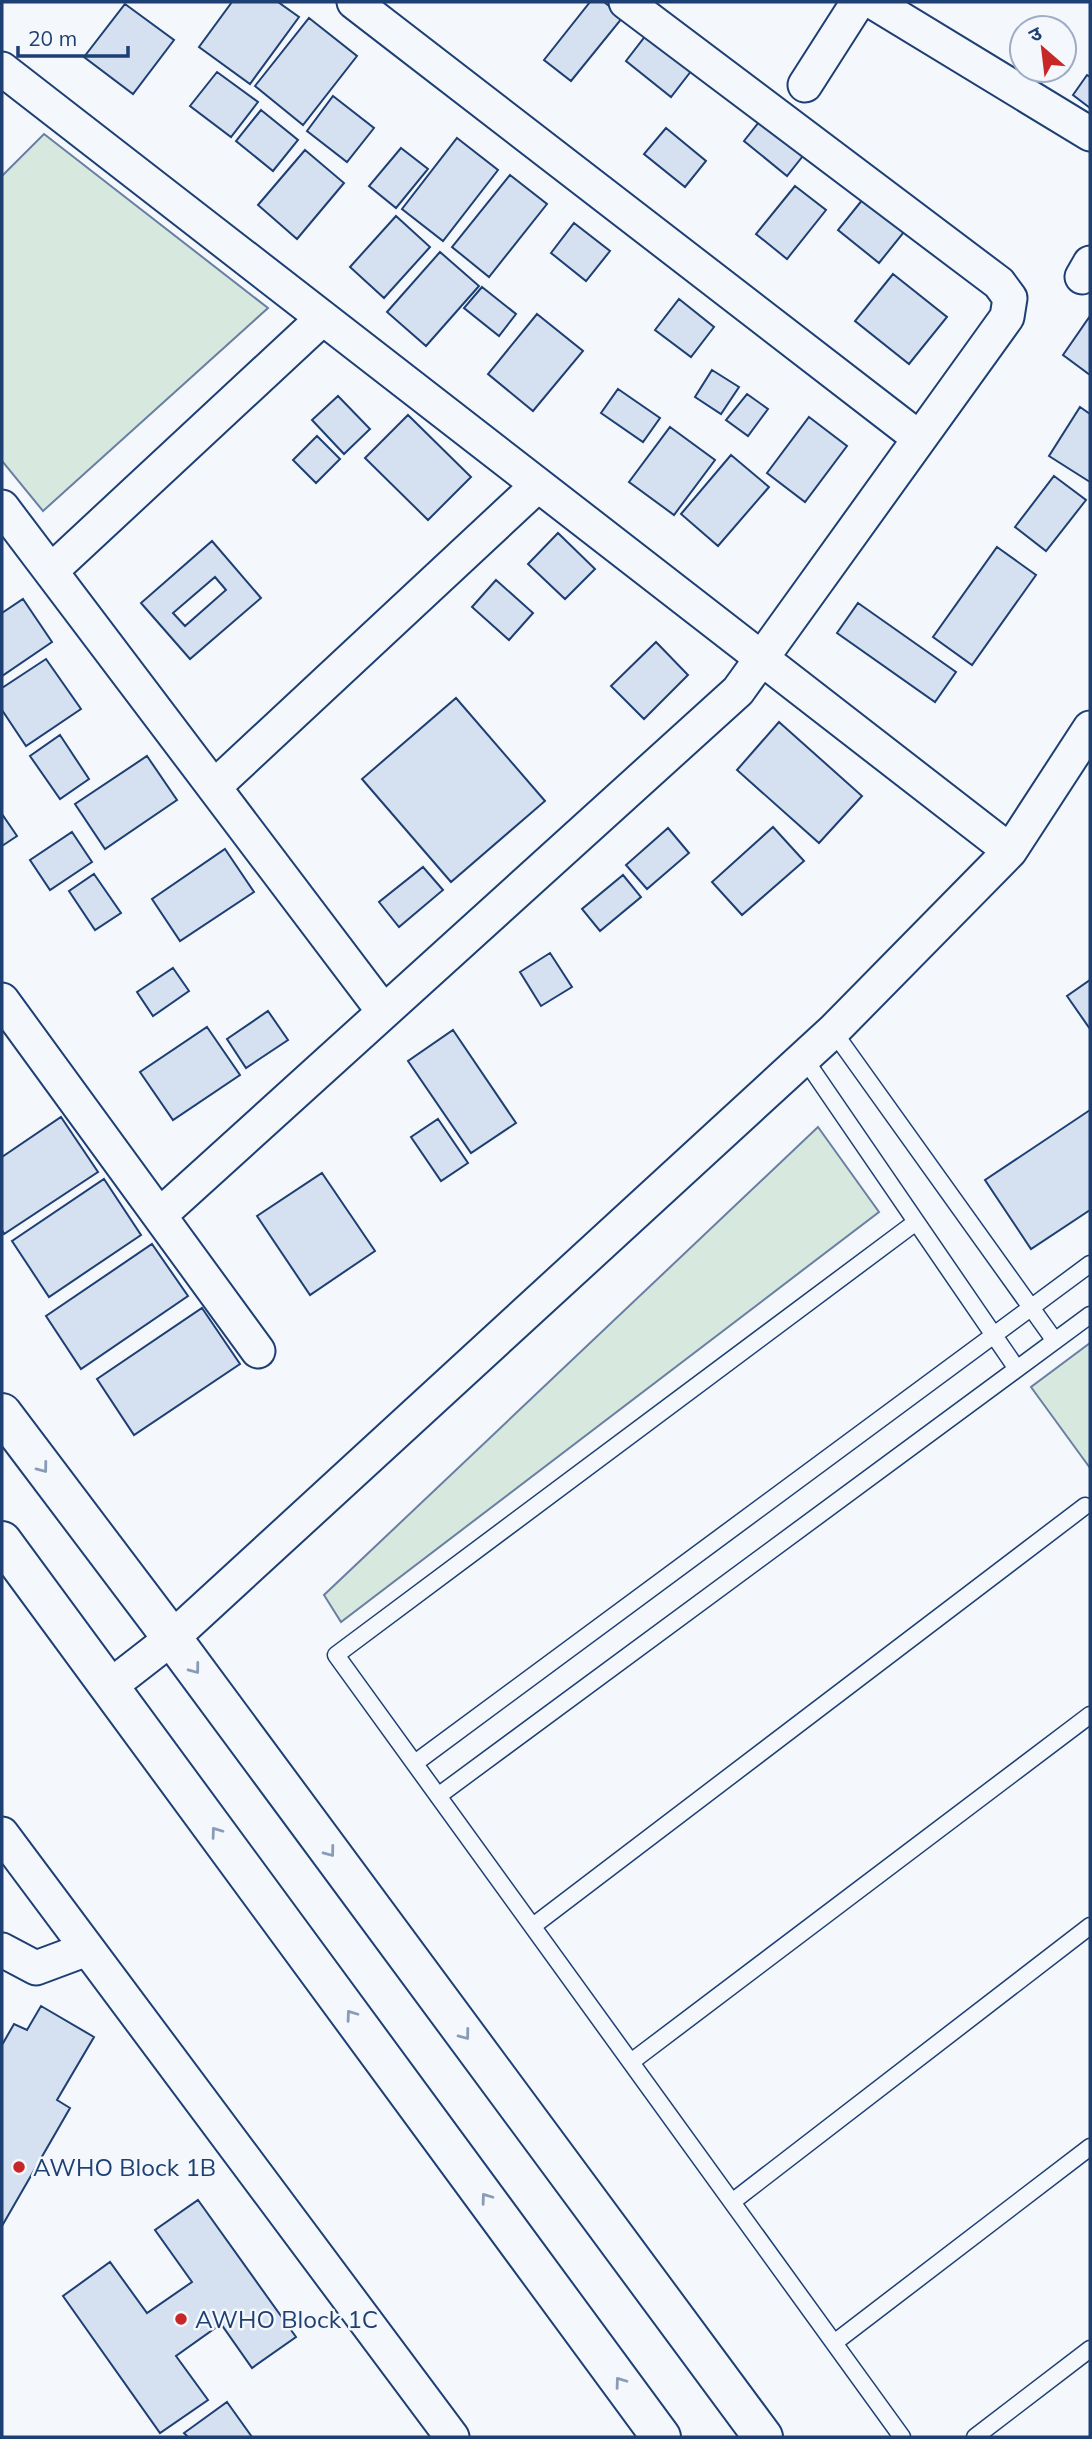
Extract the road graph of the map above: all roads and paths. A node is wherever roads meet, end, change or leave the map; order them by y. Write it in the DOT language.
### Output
graph roads {
  1 [pos="354,2"];
  2 [pos="626,2"];
  3 [pos="858,2"];
  4 [pos="873,2"];
  5 [pos="2,69"];
  6 [pos="805,85"];
  7 [pos="1090,134"];
  8 [pos="323,317"];
  9 [pos="919,438"];
  10 [pos="538,485"];
  11 [pos="2,507"];
  12 [pos="51,571"];
  13 [pos="762,659"];
  14 [pos="1090,728"];
  15 [pos="214,787"];
  16 [pos="1010,851"];
  17 [pos="2,1000"];
  18 [pos="384,1012"];
  19 [pos="833,1031"];
  20 [pos="804,1058"];
  21 [pos="160,1215"];
  22 [pos="916,1222"];
  23 [pos="1090,1264"];
  24 [pos="1031,1308"];
  25 [pos="1090,1315"];
  26 [pos="994,1335"];
  27 [pos="1055,1341"];
  28 [pos="258,1351"];
  29 [pos="1017,1368"];
  30 [pos="2,1413"];
  31 [pos="1085,1506"];
  32 [pos="2,1541"];
  33 [pos="172,1638"];
  34 [pos="109,1687"];
  35 [pos="1090,1715"];
  36 [pos="415,1763"];
  37 [pos="438,1796"];
  38 [pos="2,1834"];
  39 [pos="533,1926"];
  40 [pos="1090,1926"];
  41 [pos="88,1949"];
  42 [pos="2,1950"];
  43 [pos="631,2062"];
  44 [pos="1090,2147"];
  45 [pos="732,2202"];
  46 [pos="834,2343"];
  47 [pos="1090,2349"];
  48 [pos="452,2437"];
  49 [pos="661,2437"];
  50 [pos="762,2437"];
  51 [pos="902,2437"];
  52 [pos="975,2437"];
  1 -- 9 [label="street"];
  2 -- 9 [label="street"];
  3 -- 6 [label="street"];
  4 -- 7 [label="street"];
  5 -- 8 [label="street"];
  8 -- 10 [label="street"];
  8 -- 12 [label="street"];
  9 -- 13 [label="street"];
  10 -- 13 [label="street"];
  10 -- 15 [label="street"];
  11 -- 12 [label="street"];
  12 -- 15 [label="street"];
  13 -- 16 [label="street"];
  13 -- 18 [label="street"];
  14 -- 16 [label="street"];
  15 -- 18 [label="street"];
  16 -- 19 [label="street"];
  17 -- 21 [label="street"];
  18 -- 21 [label="street"];
  19 -- 20 [label="street"];
  19 -- 24 [label="lane"];
  20 -- 22 [label="lane"];
  20 -- 33 [label="street"];
  21 -- 28 [label="street"];
  22 -- 26 [label="lane"];
  22 -- 36 [label="lane"];
  23 -- 24 [label="lane"];
  24 -- 26 [label="lane"];
  24 -- 27 [label="lane"];
  25 -- 27 [label="lane"];
  26 -- 29 [label="lane"];
  26 -- 36 [label="lane"];
  27 -- 29 [label="lane"];
  29 -- 37 [label="lane"];
  30 -- 33 [label="street, one-way"];
  31 -- 39 [label="lane"];
  32 -- 34 [label="street"];
  33 -- 34 [label="street"];
  33 -- 50 [label="street, one-way"];
  49 -- 34 [label="street, one-way"];
  35 -- 43 [label="lane"];
  36 -- 37 [label="lane"];
  37 -- 39 [label="lane"];
  38 -- 41 [label="street"];
  39 -- 43 [label="lane"];
  40 -- 45 [label="lane"];
  41 -- 42 [label="street"];
  41 -- 48 [label="street"];
  43 -- 45 [label="lane"];
  44 -- 46 [label="lane"];
  45 -- 46 [label="lane"];
  46 -- 51 [label="lane"];
  47 -- 52 [label="lane"];
}
